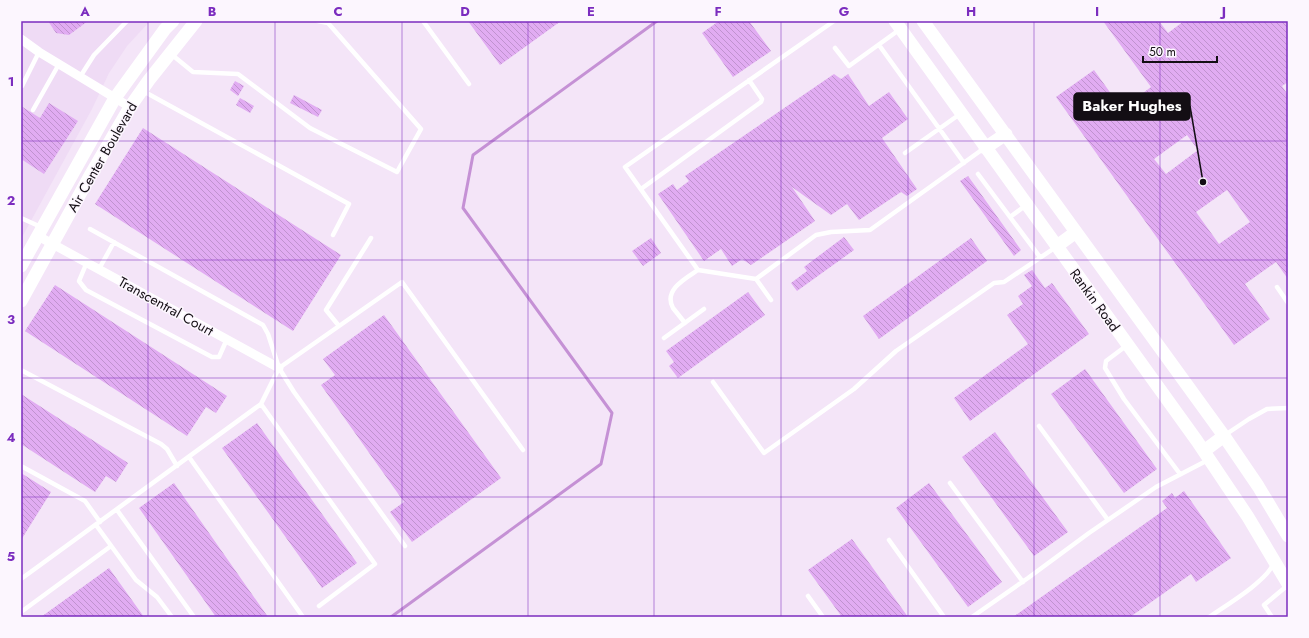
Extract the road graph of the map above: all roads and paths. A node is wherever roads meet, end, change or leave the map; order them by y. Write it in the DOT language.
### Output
graph roads {
  1 [pos="127,21"];
  2 [pos="173,21"];
  3 [pos="196,21"];
  4 [pos="318,21"];
  5 [pos="423,21"];
  6 [pos="834,21"];
  7 [pos="923,21"];
  8 [pos="897,25"];
  9 [pos="21,39"];
  10 [pos="879,45"];
  11 [pos="836,48"];
  12 [pos="39,52"];
  13 [pos="170,53"];
  14 [pos="59,64"];
  15 [pos="80,77"];
  16 [pos="749,80"];
  17 [pos="469,84"];
  18 [pos="21,87"];
  19 [pos="141,90"];
  20 [pos="115,98"];
  21 [pos="130,107"];
  22 [pos="33,110"];
  23 [pos="960,114"];
  24 [pos="940,129"];
  25 [pos="1006,134"];
  26 [pos="985,148"];
  27 [pos="905,154"];
  28 [pos="964,162"];
  29 [pos="978,174"];
  30 [pos="641,189"];
  31 [pos="1026,205"];
  32 [pos="1010,217"];
  33 [pos="21,218"];
  34 [pos="90,229"];
  35 [pos="40,232"];
  36 [pos="1076,232"];
  37 [pos="333,234"];
  38 [pos="372,238"];
  39 [pos="114,242"];
  40 [pos="52,244"];
  41 [pos="1057,246"];
  42 [pos="1040,257"];
  43 [pos="87,262"];
  44 [pos="21,266"];
  45 [pos="99,269"];
  46 [pos="698,270"];
  47 [pos="756,279"];
  48 [pos="1277,287"];
  49 [pos="771,300"];
  50 [pos="21,301"];
  51 [pos="1288,303"];
  52 [pos="704,309"];
  53 [pos="685,323"];
  54 [pos="339,326"];
  55 [pos="664,338"];
  56 [pos="227,339"];
  57 [pos="1128,345"];
  58 [pos="279,368"];
  59 [pos="21,370"];
  60 [pos="713,382"];
  61 [pos="261,404"];
  62 [pos="1288,408"];
  63 [pos="1039,426"];
  64 [pos="1224,436"];
  65 [pos="523,450"];
  66 [pos="1206,455"];
  67 [pos="189,457"];
  68 [pos="21,466"];
  69 [pos="177,466"];
  70 [pos="1180,474"];
  71 [pos="950,483"];
  72 [pos="116,510"];
  73 [pos="1108,520"];
  74 [pos="98,523"];
  75 [pos="1288,536"];
  76 [pos="889,540"];
  77 [pos="112,546"];
  78 [pos="405,546"];
  79 [pos="1281,565"];
  80 [pos="21,579"];
  81 [pos="1023,582"];
  82 [pos="1288,584"];
  83 [pos="808,596"];
  84 [pos="320,606"];
  85 [pos="21,612"];
  86 [pos="172,617"];
  87 [pos="194,617"];
  88 [pos="303,617"];
  89 [pos="823,617"];
  90 [pos="944,617"];
  91 [pos="972,617"];
  92 [pos="1209,617"];
  93 [pos="1272,617"];
  1 -- 15 [label="lane"];
  2 -- 20 [label="main road, Air Center Boulevard"];
  3 -- 13 [label="main road, Air Center Boulevard"];
  4 -- 13 [label="lane"];
  5 -- 17 [label="lane"];
  6 -- 16 [label="lane"];
  7 -- 25 [label="main road, Rankin Road"];
  8 -- 10 [label="lane"];
  8 -- 23 [label="main road, Rankin Road"];
  9 -- 12 [label="street"];
  10 -- 11 [label="lane"];
  10 -- 24 [label="lane"];
  12 -- 14 [label="street"];
  12 -- 18 [label="lane"];
  13 -- 19 [label="main road, Air Center Boulevard"];
  14 -- 15 [label="street"];
  14 -- 22 [label="lane"];
  15 -- 20 [label="street"];
  16 -- 30 [label="lane"];
  16 -- 30 [label="lane"];
  19 -- 21 [label="main road, Air Center Boulevard"];
  19 -- 37 [label="lane"];
  20 -- 21 [label="street"];
  20 -- 35 [label="main road, Air Center Boulevard"];
  21 -- 40 [label="main road, Air Center Boulevard"];
  23 -- 24 [label="lane"];
  23 -- 26 [label="main road, Rankin Road"];
  24 -- 27 [label="lane"];
  24 -- 28 [label="lane"];
  25 -- 26 [label="main road"];
  25 -- 36 [label="main road, Rankin Road"];
  26 -- 28 [label="lane"];
  26 -- 31 [label="main road, Rankin Road"];
  28 -- 47 [label="lane"];
  29 -- 32 [label="lane"];
  30 -- 46 [label="lane"];
  31 -- 32 [label="lane"];
  31 -- 41 [label="main road, Rankin Road"];
  32 -- 42 [label="lane"];
  33 -- 35 [label="lane"];
  34 -- 39 [label="lane"];
  35 -- 40 [label="street, Transcentral Court"];
  35 -- 44 [label="main road, Air Center Boulevard"];
  36 -- 41 [label="main road"];
  36 -- 64 [label="main road, Rankin Road"];
  38 -- 54 [label="lane"];
  39 -- 45 [label="lane"];
  39 -- 58 [label="lane"];
  40 -- 43 [label="street, Transcentral Court"];
  40 -- 50 [label="main road, Air Center Boulevard"];
  41 -- 42 [label="lane"];
  41 -- 57 [label="main road, Rankin Road"];
  42 -- 60 [label="lane"];
  43 -- 45 [label="street, Transcentral Court"];
  43 -- 56 [label="lane"];
  45 -- 56 [label="street, Transcentral Court"];
  46 -- 47 [label="lane"];
  46 -- 53 [label="lane"];
  47 -- 49 [label="lane"];
  48 -- 51 [label="lane"];
  52 -- 53 [label="lane"];
  53 -- 55 [label="lane"];
  54 -- 58 [label="lane"];
  54 -- 65 [label="lane"];
  56 -- 58 [label="street, Transcentral Court"];
  57 -- 66 [label="main road, Rankin Road"];
  57 -- 70 [label="lane"];
  58 -- 61 [label="lane"];
  58 -- 78 [label="lane"];
  59 -- 69 [label="lane"];
  61 -- 67 [label="lane"];
  61 -- 84 [label="lane"];
  62 -- 64 [label="lane"];
  63 -- 73 [label="lane"];
  64 -- 66 [label="main road"];
  64 -- 75 [label="main road, Rankin Road"];
  66 -- 70 [label="lane"];
  66 -- 79 [label="main road, Rankin Road"];
  67 -- 69 [label="lane"];
  67 -- 88 [label="lane"];
  68 -- 74 [label="lane"];
  69 -- 72 [label="lane"];
  70 -- 73 [label="lane"];
  71 -- 81 [label="lane"];
  72 -- 74 [label="lane"];
  72 -- 87 [label="lane"];
  73 -- 81 [label="lane"];
  74 -- 77 [label="lane"];
  74 -- 80 [label="lane"];
  76 -- 90 [label="lane"];
  77 -- 85 [label="lane"];
  77 -- 86 [label="lane"];
  79 -- 82 [label="main road, Rankin Road"];
  79 -- 92 [label="lane"];
  81 -- 91 [label="lane"];
  82 -- 93 [label="lane"];
  83 -- 89 [label="lane"];
}
